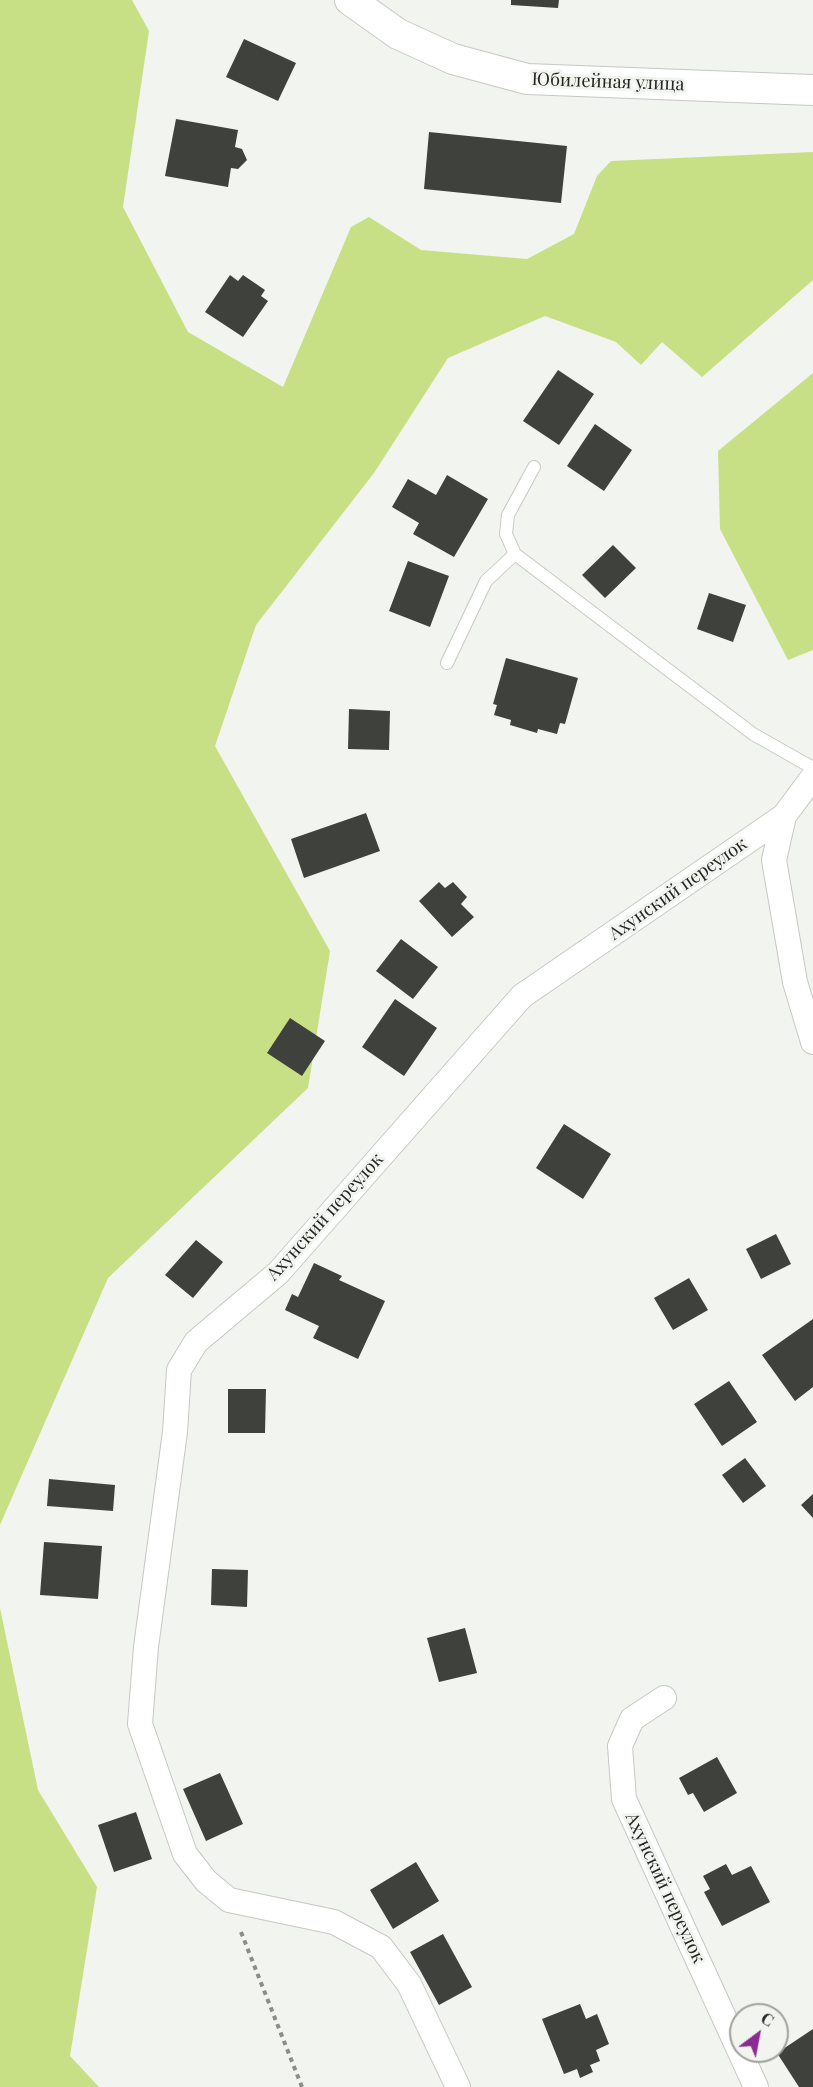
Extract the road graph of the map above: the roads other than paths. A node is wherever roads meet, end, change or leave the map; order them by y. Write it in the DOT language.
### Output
graph roads {
  1 [pos="350,0"];
  2 [pos="813,90"];
  3 [pos="534,467"];
  4 [pos="515,554"];
  5 [pos="447,663"];
  6 [pos="813,768"];
  7 [pos="813,777"];
  8 [pos="784,816"];
  9 [pos="813,1042"];
  10 [pos="664,1698"];
  11 [pos="458,2087"];
  12 [pos="756,2087"];
  1 -- 2 [label="street, Юбилейная улица"];
  3 -- 4 [label="lane"];
  4 -- 5 [label="lane"];
  4 -- 6 [label="lane"];
  7 -- 8 [label="street, Ахунский переулок"];
  8 -- 9 [label="street"];
  8 -- 11 [label="street, Ахунский переулок"];
  10 -- 12 [label="street, Ахунский переулок"];
}
